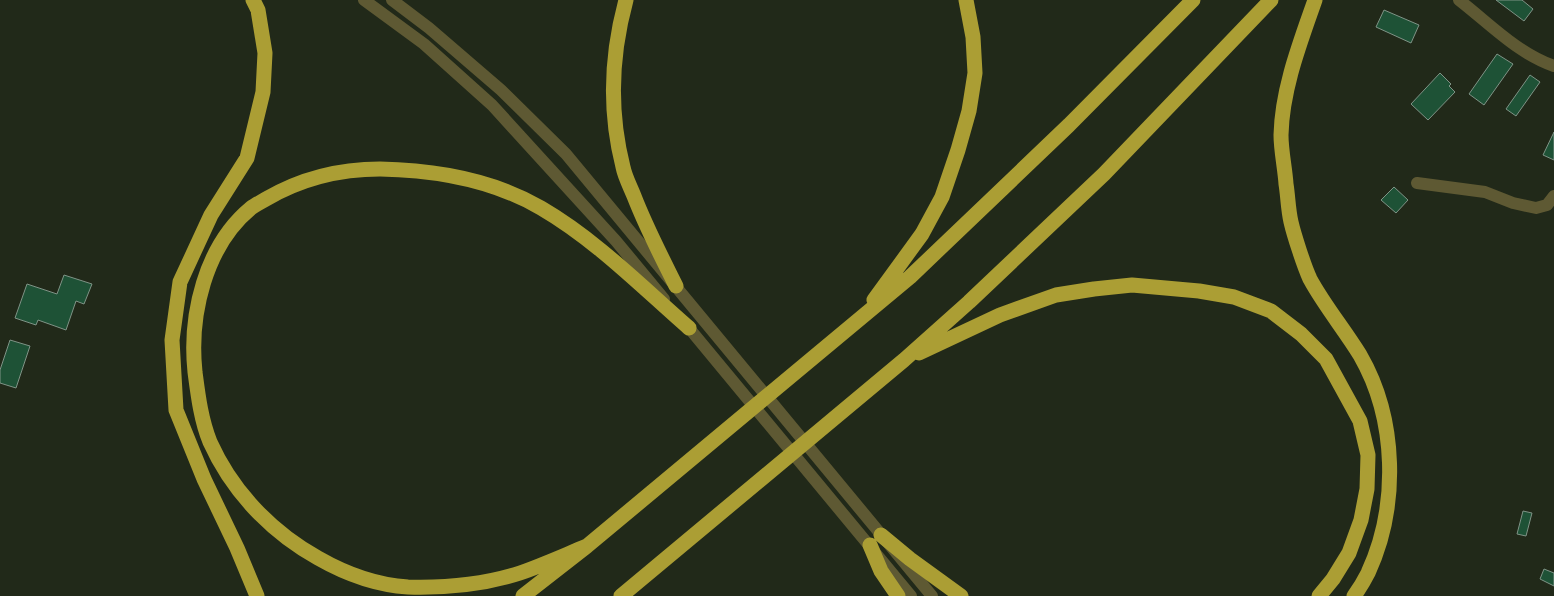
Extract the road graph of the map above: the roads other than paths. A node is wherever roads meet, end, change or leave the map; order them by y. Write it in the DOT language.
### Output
graph roads {
  1 [pos="253,0"];
  2 [pos="364,0"];
  3 [pos="392,0"];
  4 [pos="626,0"];
  5 [pos="966,0"];
  6 [pos="1193,0"];
  7 [pos="1271,0"];
  8 [pos="1315,0"];
  9 [pos="1459,0"];
  10 [pos="1554,66"];
  11 [pos="1417,183"];
  12 [pos="1554,196"];
  13 [pos="676,286"];
  14 [pos="860,320"];
  15 [pos="689,328"];
  16 [pos="904,360"];
  17 [pos="882,535"];
  18 [pos="870,545"];
  19 [pos="587,546"];
  20 [pos="257,596"];
  21 [pos="523,596"];
  22 [pos="621,596"];
  23 [pos="898,596"];
  24 [pos="911,596"];
  25 [pos="932,596"];
  26 [pos="961,596"];
  27 [pos="1320,596"];
  28 [pos="1354,596"];
  1 -- 20 [label="highway"];
  2 -- 15 [label="street"];
  3 -- 13 [label="street"];
  4 -- 13 [label="highway"];
  5 -- 14 [label="highway"];
  6 -- 14 [label="highway"];
  7 -- 16 [label="highway"];
  8 -- 28 [label="highway"];
  9 -- 10 [label="street"];
  11 -- 12 [label="street"];
  13 -- 17 [label="street"];
  14 -- 19 [label="highway"];
  15 -- 18 [label="street"];
  15 -- 19 [label="highway"];
  16 -- 22 [label="highway"];
  16 -- 27 [label="highway"];
  17 -- 25 [label="street"];
  17 -- 26 [label="highway"];
  18 -- 23 [label="highway"];
  18 -- 24 [label="street"];
  19 -- 21 [label="highway"];
}
